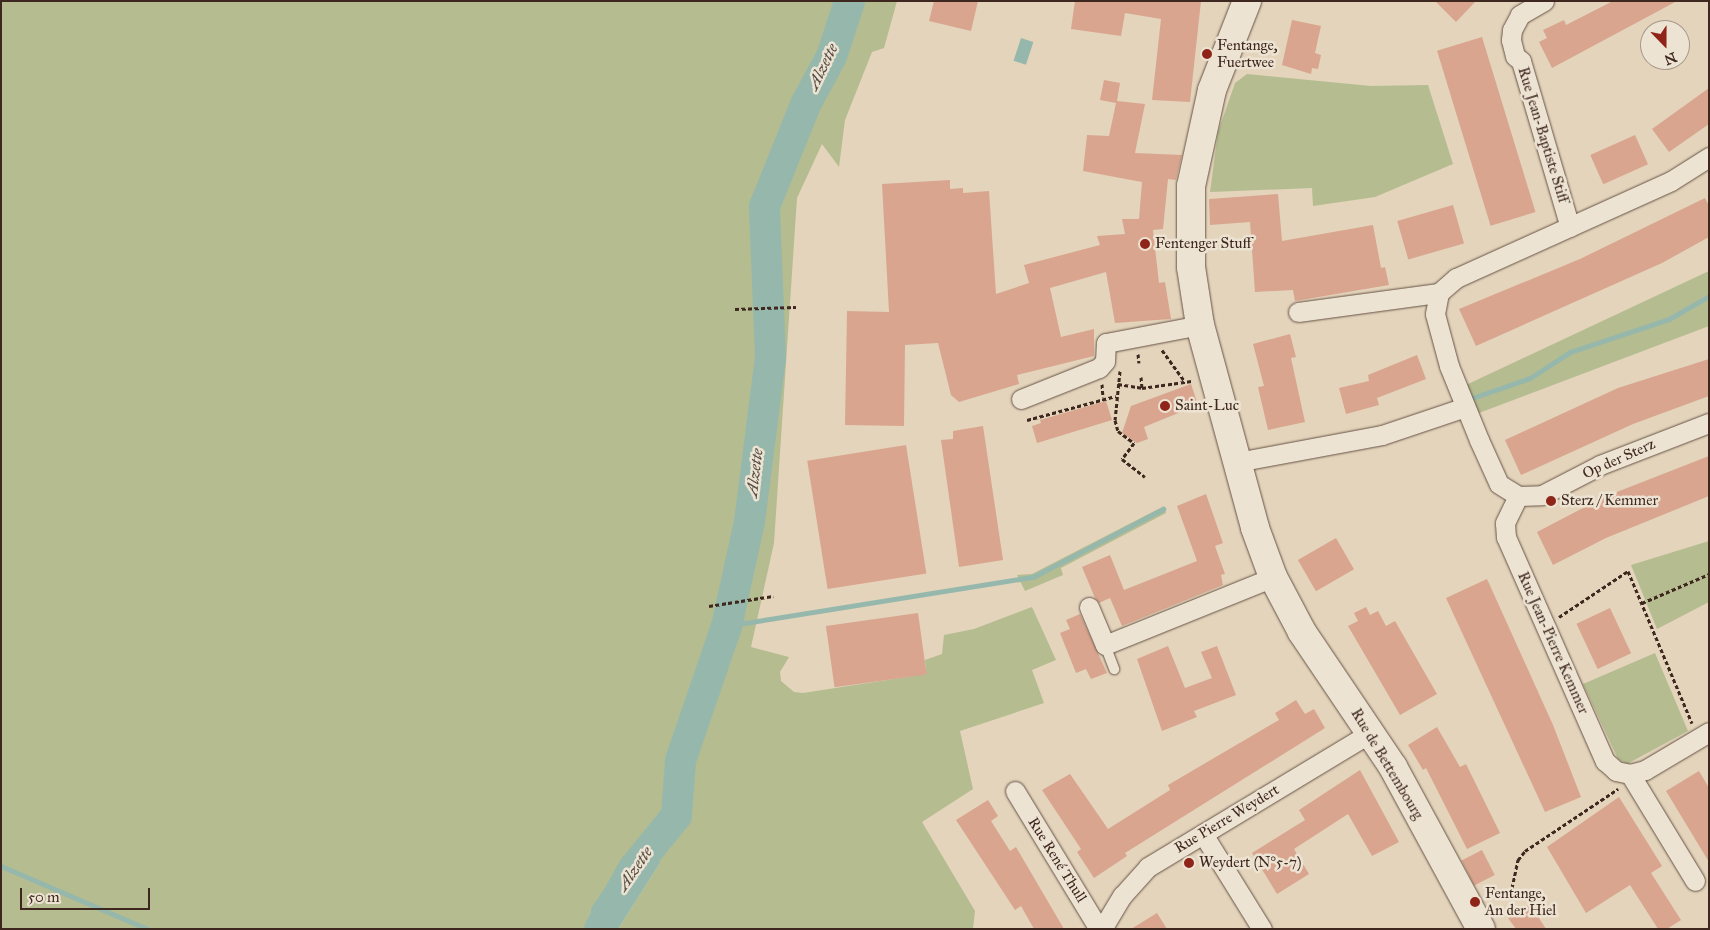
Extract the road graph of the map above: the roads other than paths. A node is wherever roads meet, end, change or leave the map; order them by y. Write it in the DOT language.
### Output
graph roads {
  1 [pos="1247,1"];
  2 [pos="1544,1"];
  3 [pos="1709,157"];
  4 [pos="1570,227"];
  5 [pos="1439,293"];
  6 [pos="1298,312"];
  7 [pos="1200,325"];
  8 [pos="1021,399"];
  9 [pos="1465,407"];
  10 [pos="1709,423"];
  11 [pos="1237,462"];
  12 [pos="1518,496"];
  13 [pos="1273,577"];
  14 [pos="1089,607"];
  15 [pos="1105,645"];
  16 [pos="1114,669"];
  17 [pos="1702,731"];
  18 [pos="1372,732"];
  19 [pos="1626,779"];
  20 [pos="1015,791"];
  21 [pos="1203,834"];
  22 [pos="1695,881"];
  23 [pos="1101,929"];
  24 [pos="1262,929"];
  25 [pos="1480,929"];
  1 -- 7 [label="main road, Rue de Bettembourg"];
  2 -- 4 [label="street, Rue Jean-Baptiste Stiff"];
  3 -- 4 [label="street"];
  4 -- 5 [label="street"];
  5 -- 6 [label="street"];
  5 -- 9 [label="street"];
  7 -- 8 [label="street"];
  7 -- 11 [label="main road, Rue de Bettembourg"];
  9 -- 11 [label="street"];
  9 -- 12 [label="street"];
  10 -- 12 [label="street, Op der Sterz"];
  11 -- 13 [label="main road, Rue de Bettembourg"];
  12 -- 19 [label="street, Rue Jean-Pierre Kemmer"];
  13 -- 15 [label="street"];
  13 -- 18 [label="main road, Rue de Bettembourg"];
  14 -- 15 [label="street"];
  15 -- 16 [label="lane"];
  17 -- 19 [label="street"];
  18 -- 21 [label="street, Rue Pierre Weydert"];
  18 -- 25 [label="main road, Rue de Bettembourg"];
  19 -- 22 [label="street"];
  20 -- 23 [label="street, Rue René Thull"];
  21 -- 23 [label="street, Rue Pierre Weydert"];
  21 -- 24 [label="street"];
}
